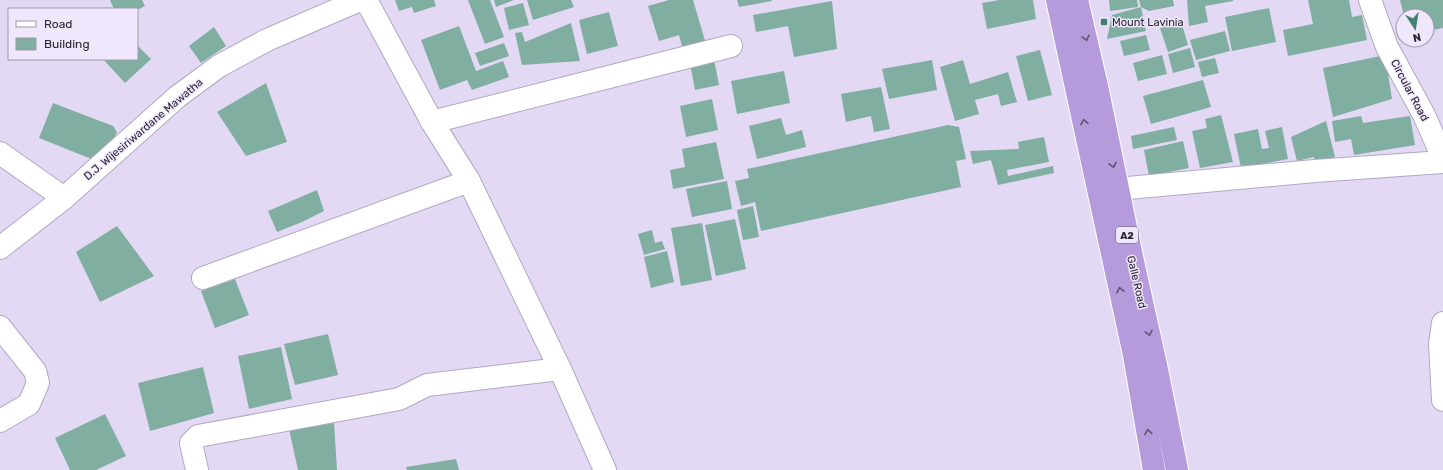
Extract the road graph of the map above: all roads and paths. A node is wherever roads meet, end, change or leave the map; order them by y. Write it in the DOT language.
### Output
graph roads {
  1 [pos="360,0"];
  2 [pos="366,0"];
  3 [pos="1057,0"];
  4 [pos="1077,0"];
  5 [pos="1370,0"];
  6 [pos="731,46"];
  7 [pos="432,122"];
  8 [pos="0,153"];
  9 [pos="1443,158"];
  10 [pos="1443,162"];
  11 [pos="469,180"];
  12 [pos="1128,188"];
  13 [pos="64,198"];
  14 [pos="0,248"];
  15 [pos="203,278"];
  16 [pos="1443,323"];
  17 [pos="3,336"];
  18 [pos="560,369"];
  19 [pos="1443,400"];
  20 [pos="0,421"];
  21 [pos="197,470"];
  22 [pos="604,470"];
  23 [pos="1154,470"];
  24 [pos="1176,470"];
  1 -- 13 [label="street, D.J. Wijesiriwardane Mawatha"];
  2 -- 7 [label="street"];
  23 -- 3 [label="highway, Galle Road / A2, one-way"];
  4 -- 24 [label="highway, Galle Road / A2, one-way"];
  5 -- 9 [label="street, Circular Road"];
  6 -- 7 [label="street"];
  7 -- 11 [label="street"];
  8 -- 13 [label="street"];
  10 -- 12 [label="street"];
  11 -- 15 [label="street"];
  11 -- 18 [label="street"];
  13 -- 14 [label="street, D.J. Wijesiriwardane Mawatha"];
  16 -- 19 [label="street"];
  17 -- 20 [label="street"];
  18 -- 21 [label="street"];
  18 -- 22 [label="street"];
}
